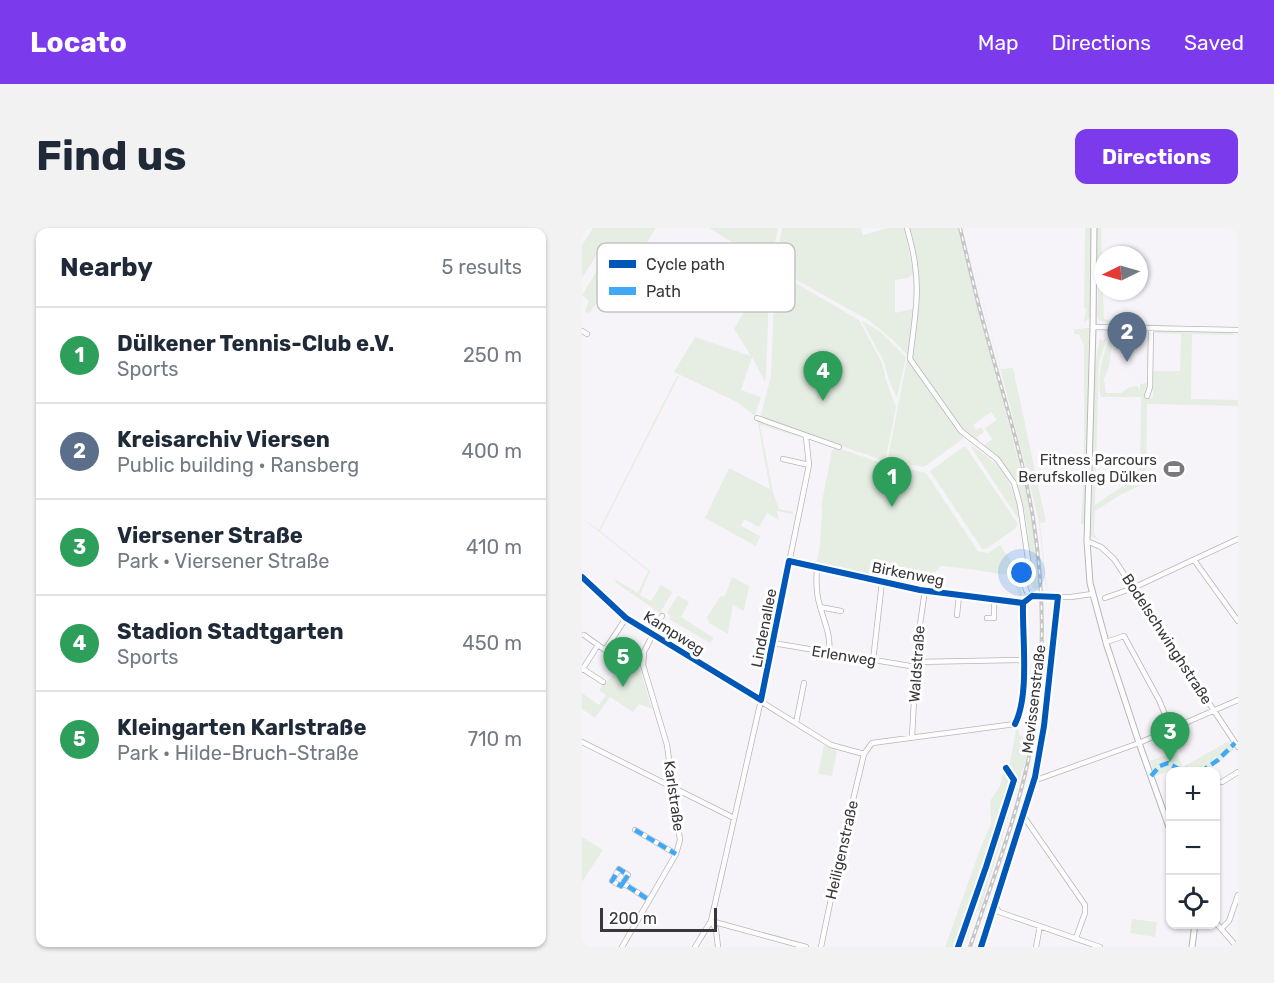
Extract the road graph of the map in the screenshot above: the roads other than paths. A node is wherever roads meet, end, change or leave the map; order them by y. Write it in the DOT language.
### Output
graph roads {
  1 [pos="907,228"];
  2 [pos="1094,228"];
  3 [pos="1093,327"];
  4 [pos="1151,328"];
  5 [pos="1238,330"];
  6 [pos="1147,396"];
  7 [pos="757,418"];
  8 [pos="806,437"];
  9 [pos="839,447"];
  10 [pos="783,459"];
  11 [pos="809,465"];
  12 [pos="1238,539"];
  13 [pos="1087,541"];
  14 [pos="1194,560"];
  15 [pos="789,561"];
  16 [pos="817,567"];
  17 [pos="582,576"];
  18 [pos="882,582"];
  19 [pos="1133,588"];
  20 [pos="925,591"];
  21 [pos="1092,594"];
  22 [pos="959,595"];
  23 [pos="1029,597"];
  24 [pos="1058,597"];
  25 [pos="1105,598"];
  26 [pos="994,599"];
  27 [pos="1023,603"];
  28 [pos="820,607"];
  29 [pos="841,611"];
  30 [pos="957,615"];
  31 [pos="662,616"];
  32 [pos="626,618"];
  33 [pos="987,618"];
  34 [pos="1238,621"];
  35 [pos="652,634"];
  36 [pos="584,635"];
  37 [pos="1106,642"];
  38 [pos="773,643"];
  39 [pos="598,645"];
  40 [pos="829,654"];
  41 [pos="1023,660"];
  42 [pos="873,661"];
  43 [pos="916,664"];
  44 [pos="583,669"];
  45 [pos="603,682"];
  46 [pos="804,682"];
  47 [pos="761,700"];
  48 [pos="1238,700"];
  49 [pos="1214,710"];
  50 [pos="796,723"];
  51 [pos="1171,729"];
  52 [pos="912,737"];
  53 [pos="584,743"];
  54 [pos="1139,743"];
  55 [pos="1238,747"];
  56 [pos="582,752"];
  57 [pos="864,754"];
  58 [pos="1238,772"];
  59 [pos="1035,777"];
  60 [pos="1222,782"];
  61 [pos="674,788"];
  62 [pos="1024,817"];
  63 [pos="734,818"];
  64 [pos="1167,821"];
  65 [pos="635,830"];
  66 [pos="676,854"];
  67 [pos="623,883"];
  68 [pos="1238,895"];
  69 [pos="649,900"];
  70 [pos="711,921"];
  71 [pos="1040,926"];
  72 [pos="1194,929"];
  73 [pos="1221,929"];
  74 [pos="1076,938"];
  75 [pos="622,947"];
  76 [pos="695,947"];
  77 [pos="718,947"];
  78 [pos="806,947"];
  79 [pos="821,947"];
  80 [pos="1036,947"];
  81 [pos="1100,947"];
  82 [pos="1192,947"];
  83 [pos="1237,947"];
  1 -- 23 [label="street"];
  2 -- 3 [label="main road"];
  3 -- 4 [label="street"];
  3 -- 13 [label="main road"];
  4 -- 5 [label="street"];
  4 -- 6 [label="street"];
  7 -- 8 [label="street"];
  8 -- 9 [label="street"];
  8 -- 11 [label="street, Lindenallee"];
  10 -- 11 [label="street"];
  11 -- 15 [label="street, Lindenallee"];
  12 -- 14 [label="street"];
  13 -- 19 [label="street, Bodelschwinghstraße"];
  13 -- 21 [label="main road"];
  14 -- 19 [label="street"];
  14 -- 34 [label="street"];
  15 -- 16 [label="street, Birkenweg"];
  15 -- 38 [label="street, Lindenallee"];
  16 -- 18 [label="street, Birkenweg"];
  16 -- 28 [label="street"];
  17 -- 32 [label="street, Kampweg"];
  18 -- 20 [label="street, Birkenweg"];
  18 -- 42 [label="street"];
  19 -- 25 [label="street"];
  19 -- 49 [label="street, Bodelschwinghstraße"];
  20 -- 22 [label="street, Birkenweg"];
  20 -- 43 [label="street, Waldstraße"];
  21 -- 24 [label="street"];
  21 -- 37 [label="main road"];
  22 -- 26 [label="street, Birkenweg"];
  22 -- 30 [label="street, Birkenweg"];
  23 -- 24 [label="street"];
  23 -- 27 [label="street"];
  24 -- 59 [label="street, Mevissenstraße"];
  26 -- 27 [label="street, Birkenweg"];
  26 -- 33 [label="street"];
  27 -- 41 [label="street"];
  28 -- 29 [label="street"];
  28 -- 40 [label="street"];
  31 -- 35 [label="street, Karlstraße"];
  32 -- 35 [label="street, Kampweg"];
  32 -- 39 [label="street"];
  35 -- 47 [label="street, Kampweg"];
  35 -- 61 [label="street, Karlstraße"];
  36 -- 39 [label="street"];
  37 -- 51 [label="street"];
  37 -- 54 [label="main road"];
  38 -- 40 [label="street, Erlenweg"];
  38 -- 47 [label="street, Lindenallee"];
  39 -- 44 [label="street"];
  40 -- 42 [label="street, Erlenweg"];
  41 -- 43 [label="street, Erlenweg"];
  41 -- 52 [label="street"];
  42 -- 43 [label="street, Erlenweg"];
  43 -- 52 [label="street, Waldstraße"];
  44 -- 45 [label="street"];
  46 -- 50 [label="street"];
  47 -- 50 [label="street, Kampweg"];
  47 -- 63 [label="street, Lindenallee"];
  48 -- 49 [label="street"];
  49 -- 51 [label="street"];
  49 -- 55 [label="street, Bodelschwinghstraße"];
  50 -- 57 [label="street, Kampweg"];
  51 -- 54 [label="street"];
  52 -- 57 [label="street"];
  53 -- 56 [label="street"];
  53 -- 61 [label="street"];
  54 -- 59 [label="street"];
  54 -- 64 [label="main road"];
  57 -- 79 [label="street, Heiligenstraße"];
  58 -- 60 [label="street"];
  59 -- 62 [label="street, Mevissenstraße"];
  61 -- 63 [label="street"];
  61 -- 66 [label="street, Karlstraße"];
  62 -- 71 [label="street, Mevissenstraße"];
  62 -- 74 [label="street"];
  63 -- 70 [label="street, Lindenallee"];
  65 -- 66 [label="street"];
  66 -- 69 [label="street, Karlstraße"];
  67 -- 69 [label="street"];
  68 -- 73 [label="street"];
  69 -- 75 [label="street, Karlstraße"];
  70 -- 76 [label="street, Lindenallee"];
  70 -- 77 [label="street"];
  70 -- 78 [label="street"];
  71 -- 74 [label="street"];
  71 -- 80 [label="street"];
  72 -- 82 [label="main road"];
  73 -- 83 [label="street"];
  74 -- 81 [label="street"];
}
